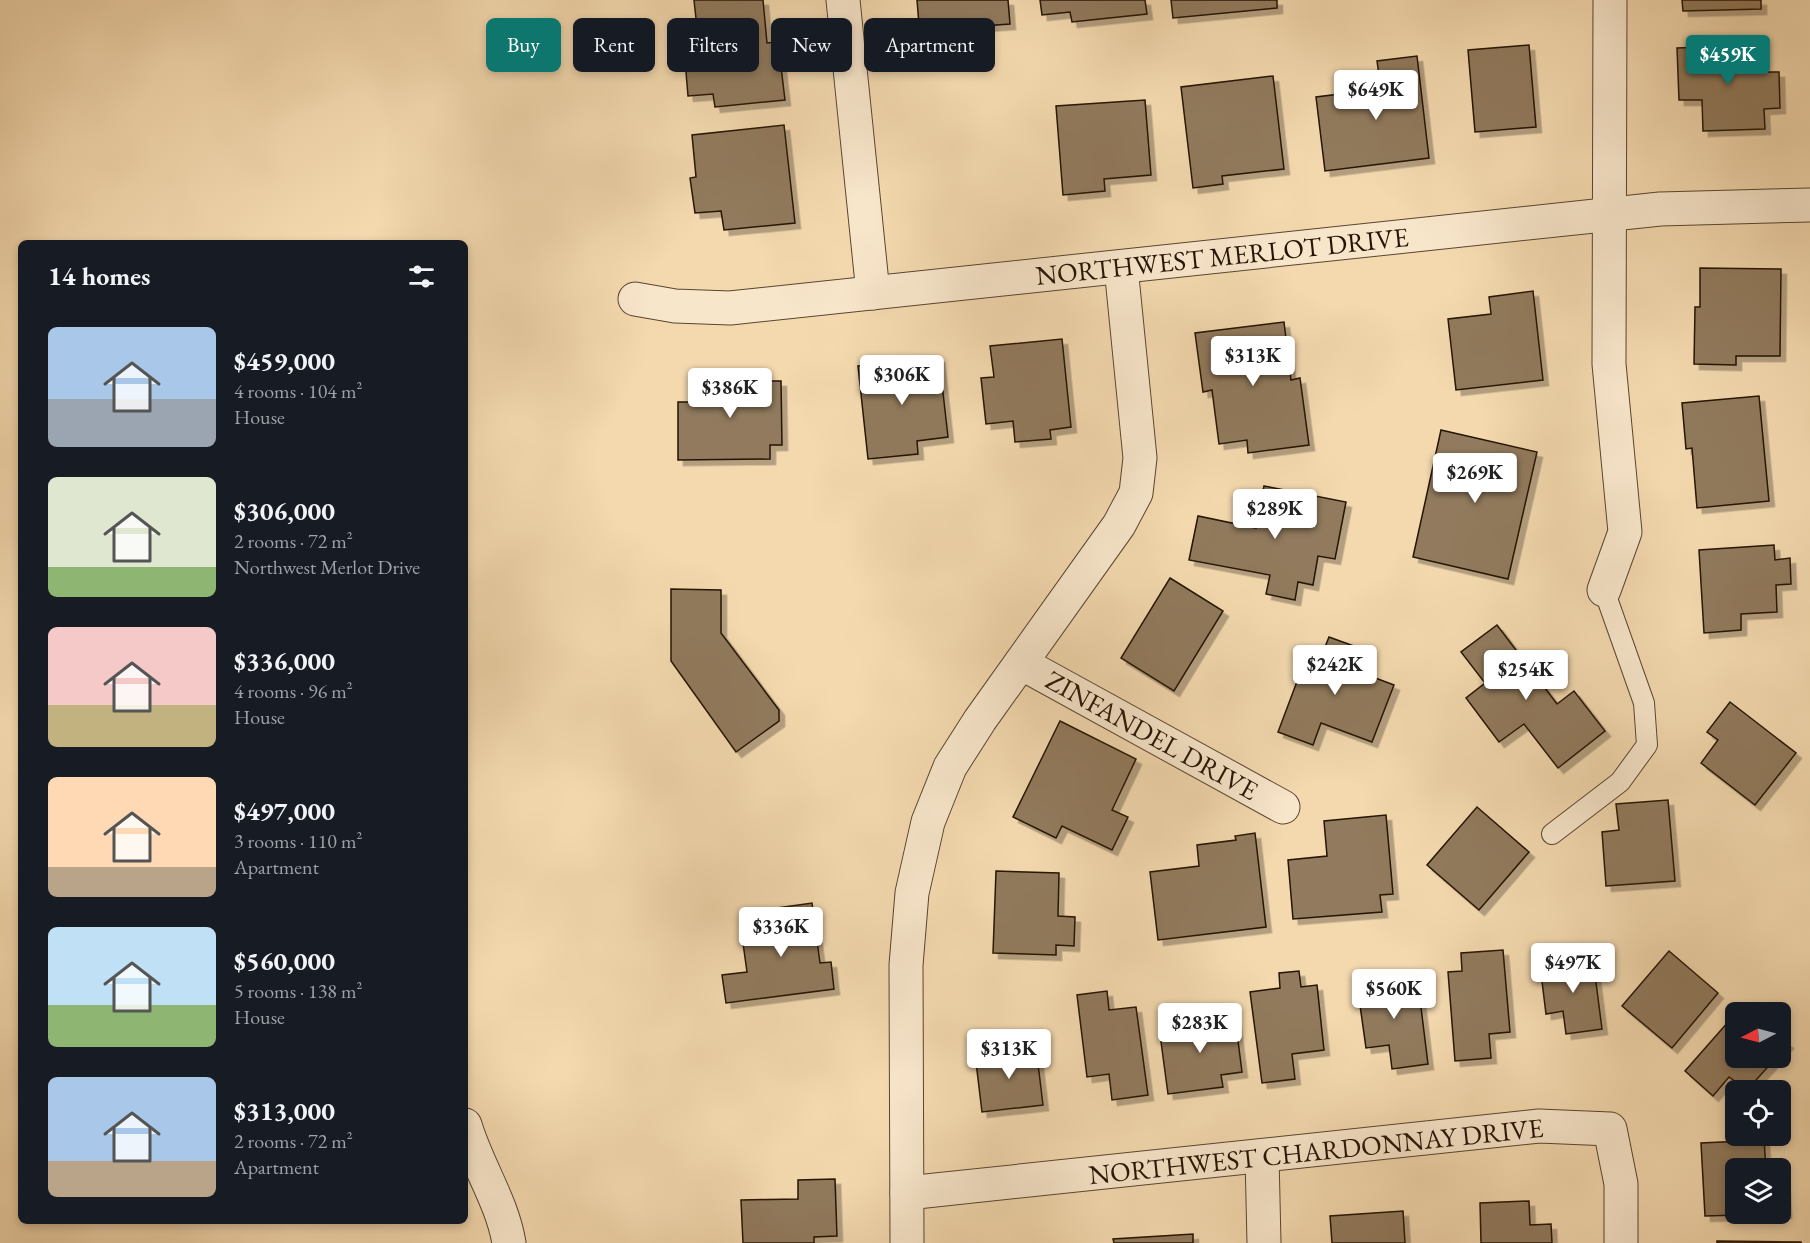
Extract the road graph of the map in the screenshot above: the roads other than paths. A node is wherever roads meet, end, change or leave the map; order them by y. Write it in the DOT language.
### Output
graph roads {
  1 [pos="843,0"];
  2 [pos="1610,0"];
  3 [pos="1810,205"];
  4 [pos="1610,215"];
  5 [pos="1121,267"];
  6 [pos="873,293"];
  7 [pos="635,299"];
  8 [pos="1604,590"];
  9 [pos="1021,663"];
  10 [pos="1283,807"];
  11 [pos="1552,834"];
  12 [pos="468,1144"];
  13 [pos="1262,1156"];
  14 [pos="907,1193"];
  15 [pos="509,1243"];
  16 [pos="907,1243"];
  17 [pos="1264,1243"];
  18 [pos="1621,1243"];
  1 -- 6 [label="street"];
  2 -- 4 [label="street"];
  3 -- 4 [label="street, NORTHWEST MERLOT DRIVE"];
  4 -- 5 [label="street, NORTHWEST MERLOT DRIVE"];
  4 -- 8 [label="street"];
  5 -- 6 [label="street, NORTHWEST MERLOT DRIVE"];
  5 -- 9 [label="street"];
  6 -- 7 [label="street, NORTHWEST MERLOT DRIVE"];
  8 -- 11 [label="lane"];
  9 -- 10 [label="street, ZINFANDEL DRIVE"];
  9 -- 14 [label="street"];
  12 -- 15 [label="street"];
  13 -- 14 [label="street, NORTHWEST CHARDONNAY DRIVE"];
  13 -- 17 [label="street"];
  13 -- 18 [label="street, NORTHWEST CHARDONNAY DRIVE"];
  14 -- 16 [label="street"];
}
